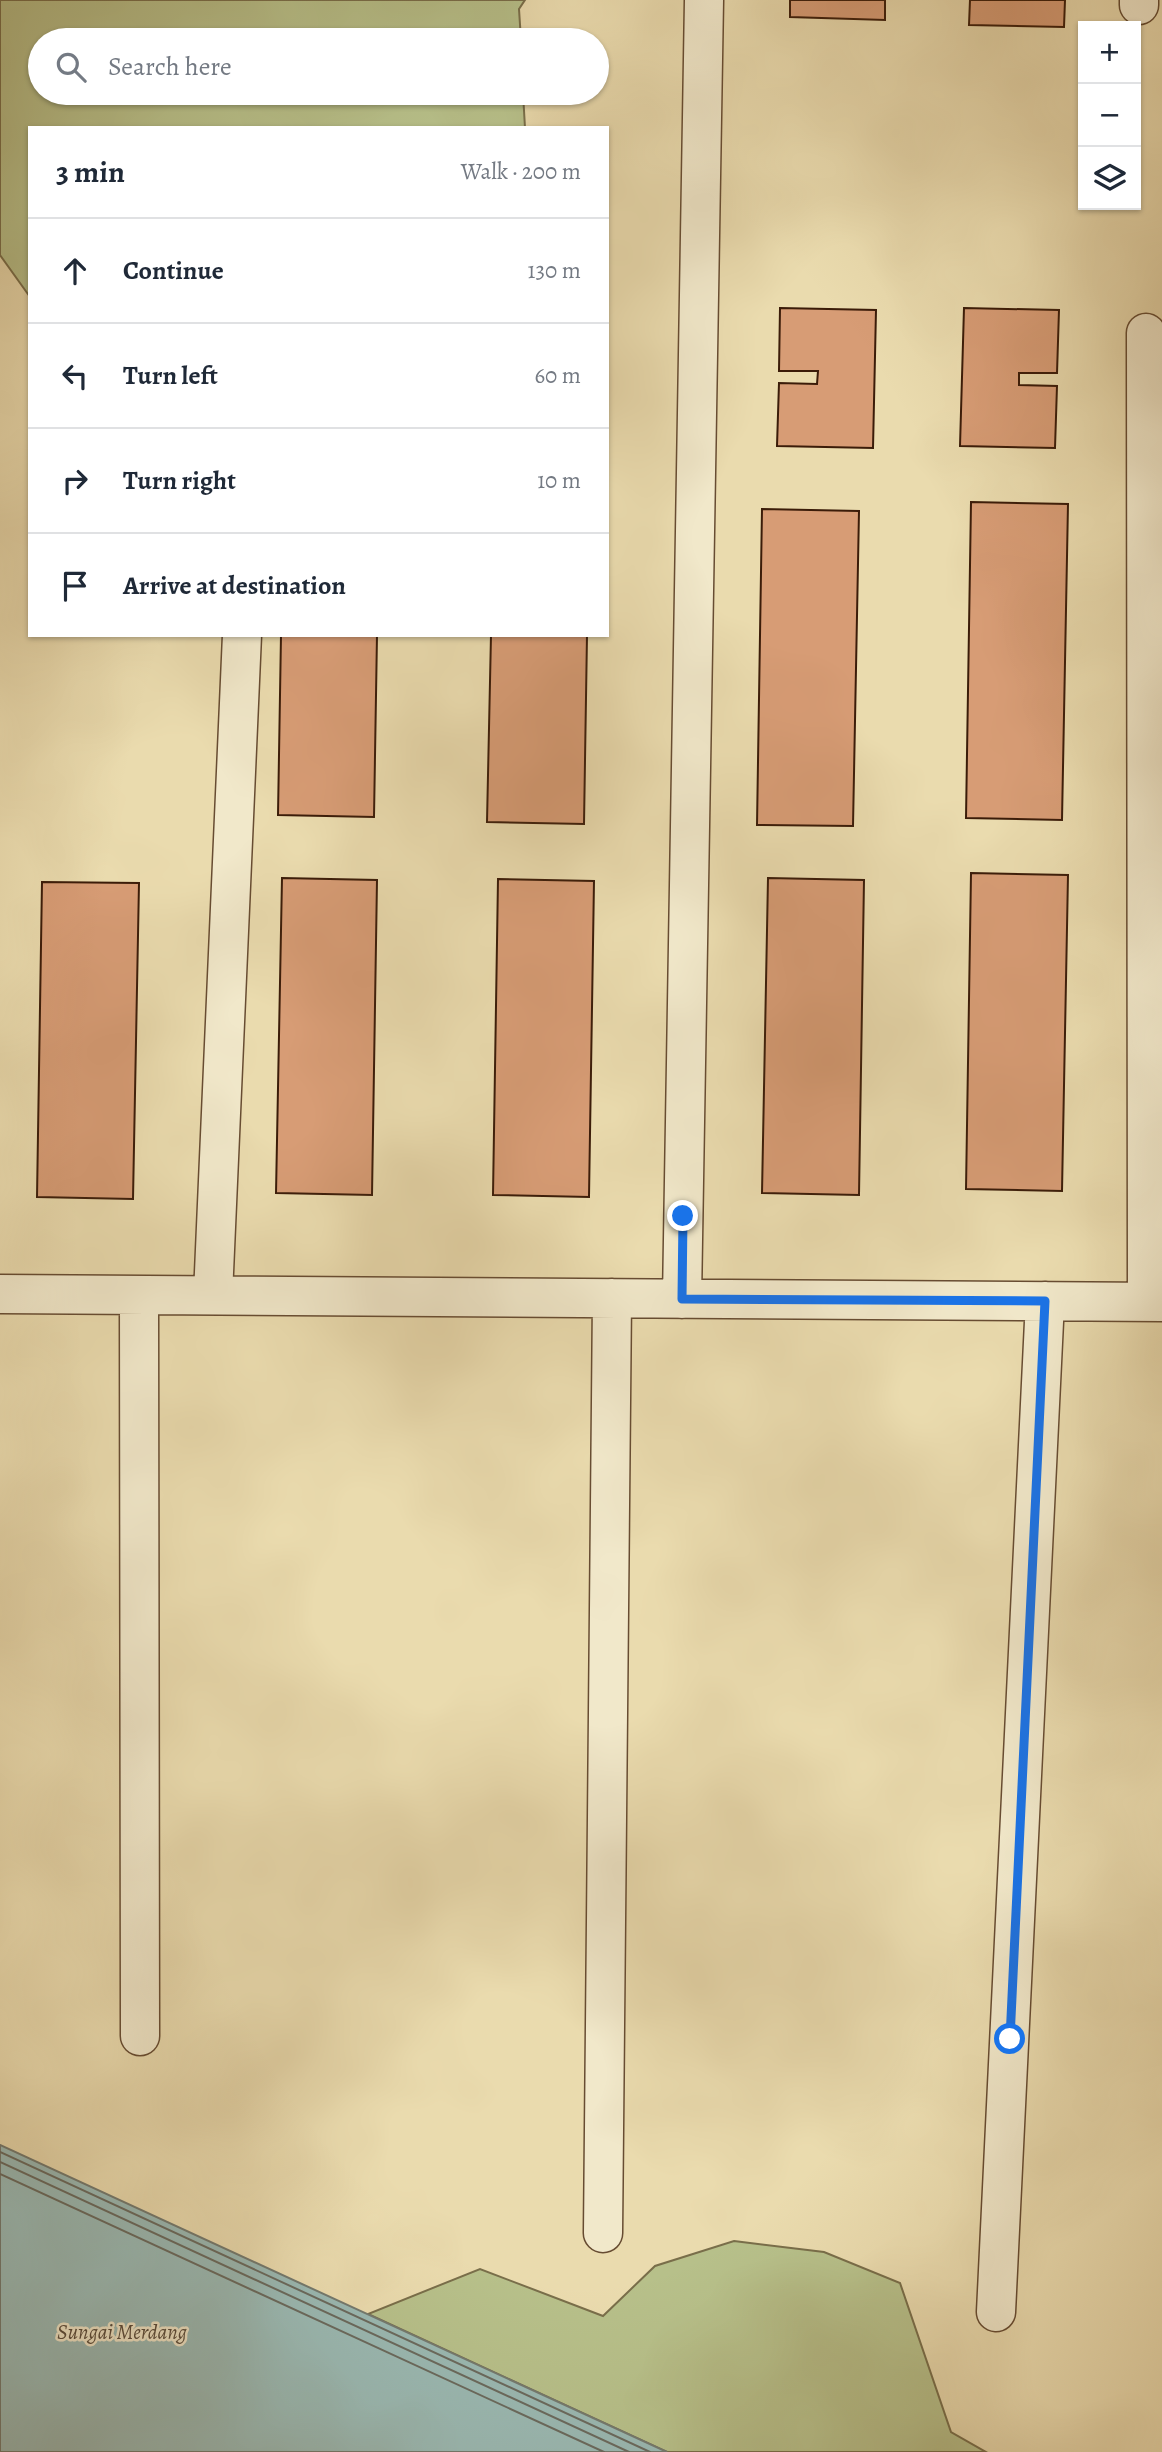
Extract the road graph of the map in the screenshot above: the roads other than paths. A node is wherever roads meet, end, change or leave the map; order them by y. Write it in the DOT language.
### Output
graph roads {
  1 [pos="704,0"];
  2 [pos="1146,333"];
  3 [pos="242,637"];
  4 [pos="0,1294"];
  5 [pos="139,1295"];
  6 [pos="213,1296"];
  7 [pos="612,1298"];
  8 [pos="682,1299"];
  9 [pos="1045,1301"];
  10 [pos="1155,1302"];
  11 [pos="141,2036"];
  12 [pos="603,2233"];
  13 [pos="996,2312"];
  1 -- 8 [label="street"];
  2 -- 10 [label="street"];
  3 -- 6 [label="street"];
  4 -- 5 [label="street"];
  5 -- 6 [label="street"];
  5 -- 11 [label="street"];
  6 -- 7 [label="street"];
  7 -- 8 [label="street"];
  7 -- 12 [label="street"];
  8 -- 9 [label="street"];
  9 -- 10 [label="street"];
  9 -- 13 [label="street"];
}
